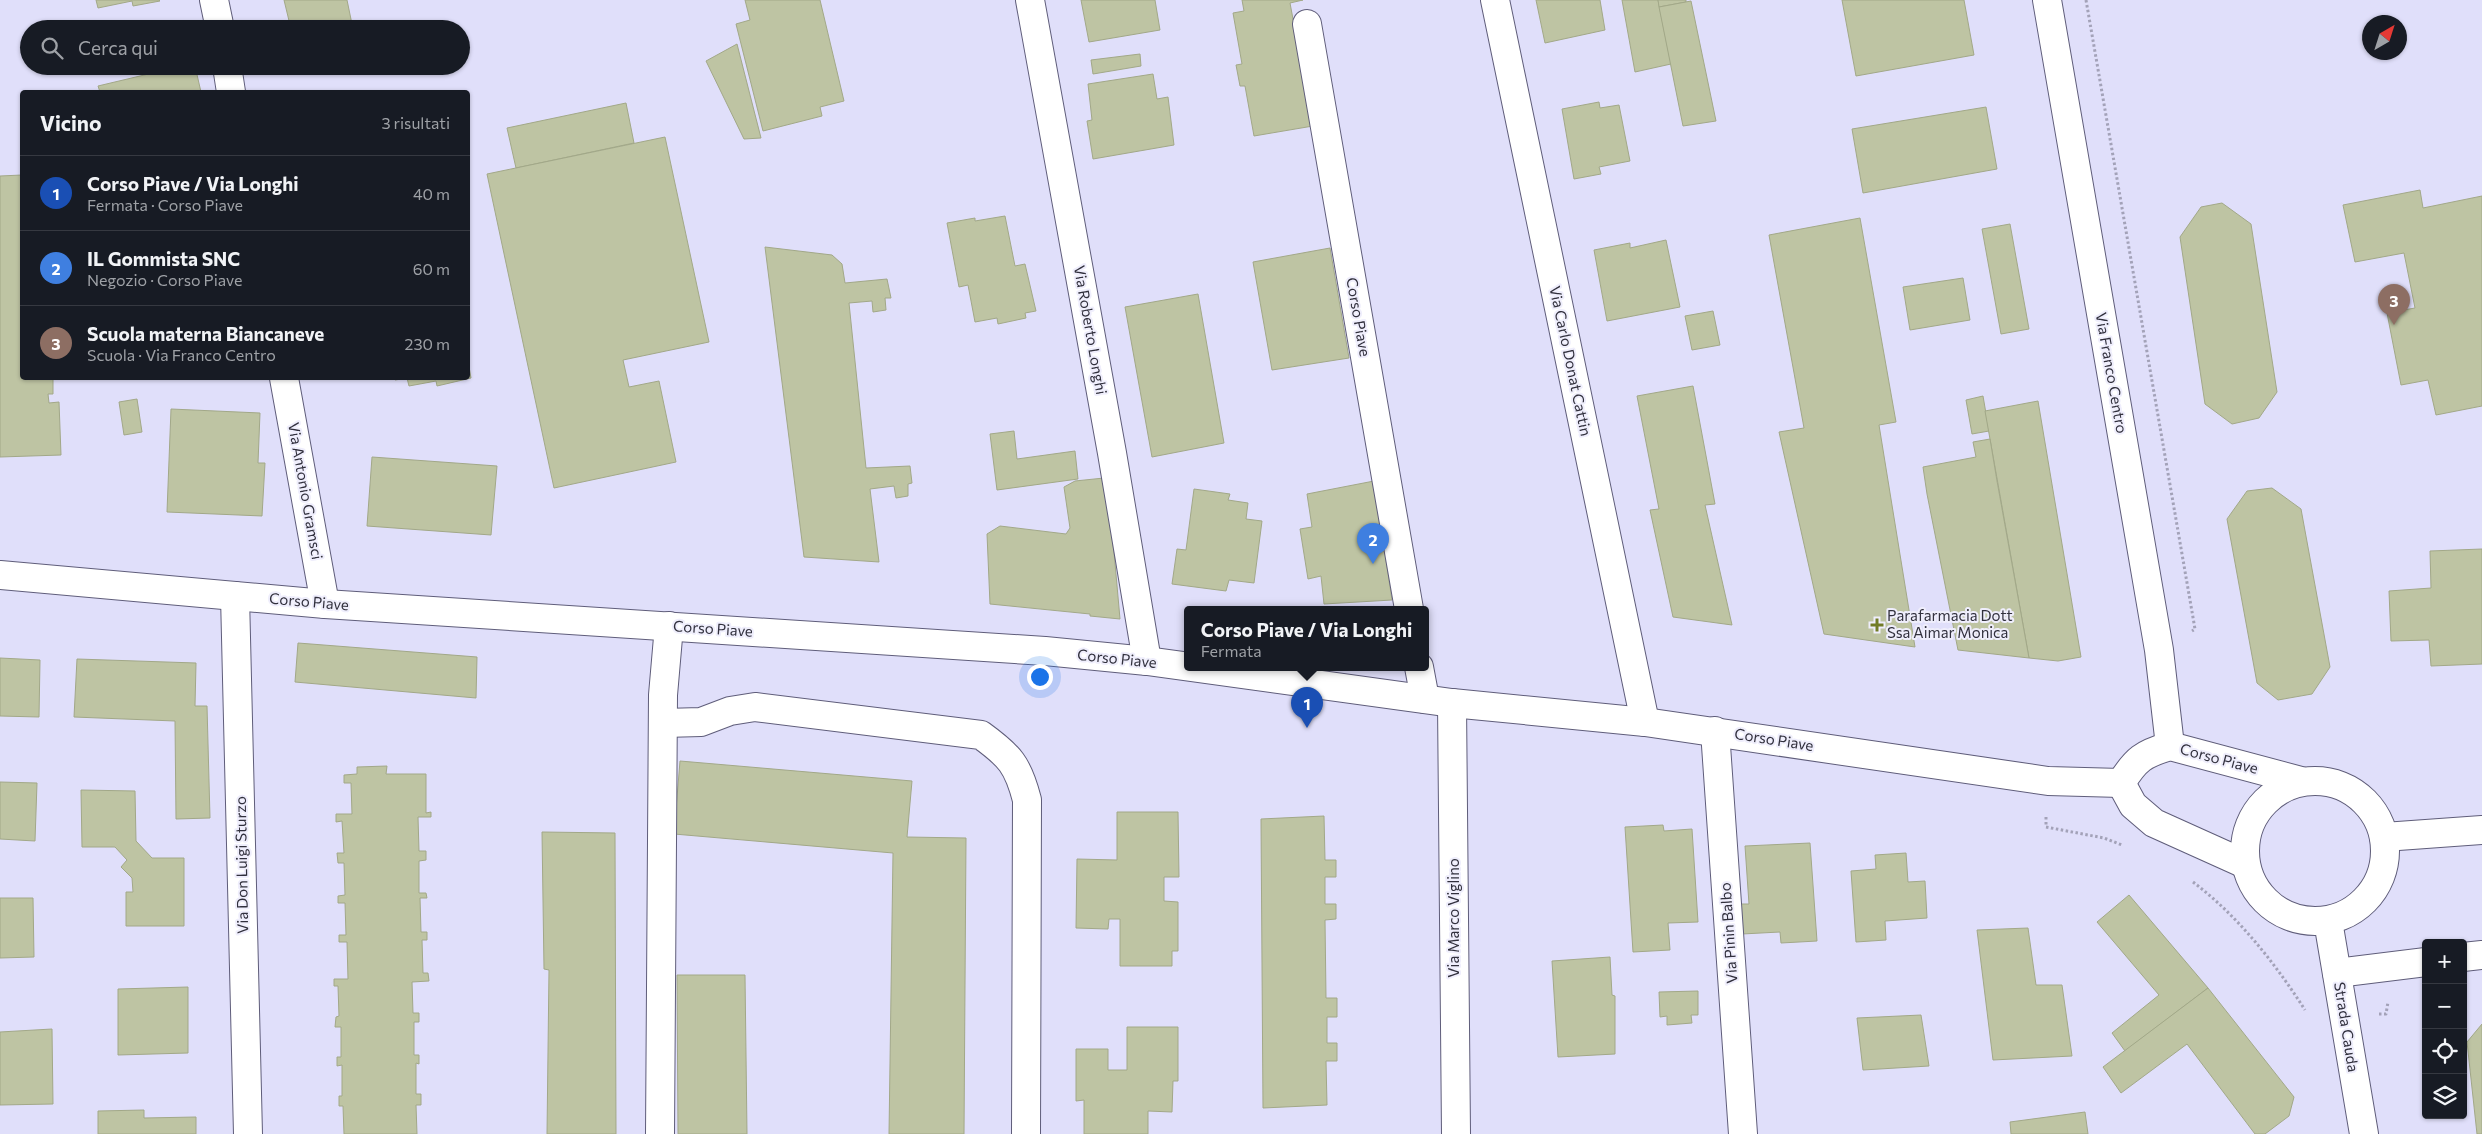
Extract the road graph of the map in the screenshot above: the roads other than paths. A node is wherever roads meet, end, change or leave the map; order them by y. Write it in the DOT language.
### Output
graph roads {
  1 [pos="214,0"];
  2 [pos="1030,0"];
  3 [pos="1495,0"];
  4 [pos="2047,0"];
  5 [pos="218,20"];
  6 [pos="1307,24"];
  7 [pos="228,75"];
  8 [pos="231,90"];
  9 [pos="284,380"];
  10 [pos="0,575"];
  11 [pos="236,596"];
  12 [pos="325,604"];
  13 [pos="1408,606"];
  14 [pos="669,626"];
  15 [pos="1147,662"];
  16 [pos="1184,667"];
  17 [pos="1215,671"];
  18 [pos="1421,671"];
  19 [pos="1425,699"];
  20 [pos="1452,703"];
  21 [pos="1645,722"];
  22 [pos="664,724"];
  23 [pos="1715,731"];
  24 [pos="2170,746"];
  25 [pos="2301,782"];
  26 [pos="2121,784"];
  27 [pos="2482,830"];
  28 [pos="2384,837"];
  29 [pos="2246,864"];
  30 [pos="2328,921"];
  31 [pos="2482,955"];
  32 [pos="2467,957"];
  33 [pos="2422,962"];
  34 [pos="2337,973"];
  35 [pos="248,1134"];
  36 [pos="660,1134"];
  37 [pos="1026,1134"];
  38 [pos="1456,1134"];
  39 [pos="1743,1134"];
  40 [pos="2364,1134"];
  1 -- 5 [label="street"];
  2 -- 15 [label="street, Via Roberto Longhi"];
  3 -- 21 [label="street, Via Carlo Donat Cattin"];
  4 -- 24 [label="street, Via Franco Centro"];
  6 -- 13 [label="street, Corso Piave"];
  7 -- 8 [label="street"];
  9 -- 12 [label="street, Via Antonio Gramsci"];
  10 -- 11 [label="street, Corso Piave"];
  11 -- 12 [label="street, Corso Piave"];
  11 -- 35 [label="street, Via Don Luigi Sturzo"];
  12 -- 14 [label="street, Corso Piave"];
  14 -- 15 [label="street, Corso Piave"];
  14 -- 22 [label="street"];
  15 -- 16 [label="street, Corso Piave"];
  17 -- 19 [label="street, Corso Piave"];
  18 -- 19 [label="street"];
  19 -- 20 [label="street, Corso Piave"];
  20 -- 21 [label="street, Corso Piave"];
  20 -- 38 [label="street, Via Marco Viglino"];
  21 -- 23 [label="street, Corso Piave"];
  22 -- 36 [label="street"];
  22 -- 37 [label="street"];
  23 -- 26 [label="street, Corso Piave"];
  23 -- 39 [label="street, Via Pinin Balbo"];
  24 -- 25 [label="street, Corso Piave"];
  24 -- 26 [label="street, Corso Piave"];
  25 -- 28 [label="street"];
  25 -- 29 [label="street"];
  26 -- 29 [label="street"];
  27 -- 28 [label="street"];
  28 -- 30 [label="street"];
  29 -- 30 [label="street"];
  30 -- 34 [label="street, Strada Cauda"];
  31 -- 32 [label="street"];
  33 -- 34 [label="street"];
  34 -- 40 [label="street, Strada Cauda"];
}
